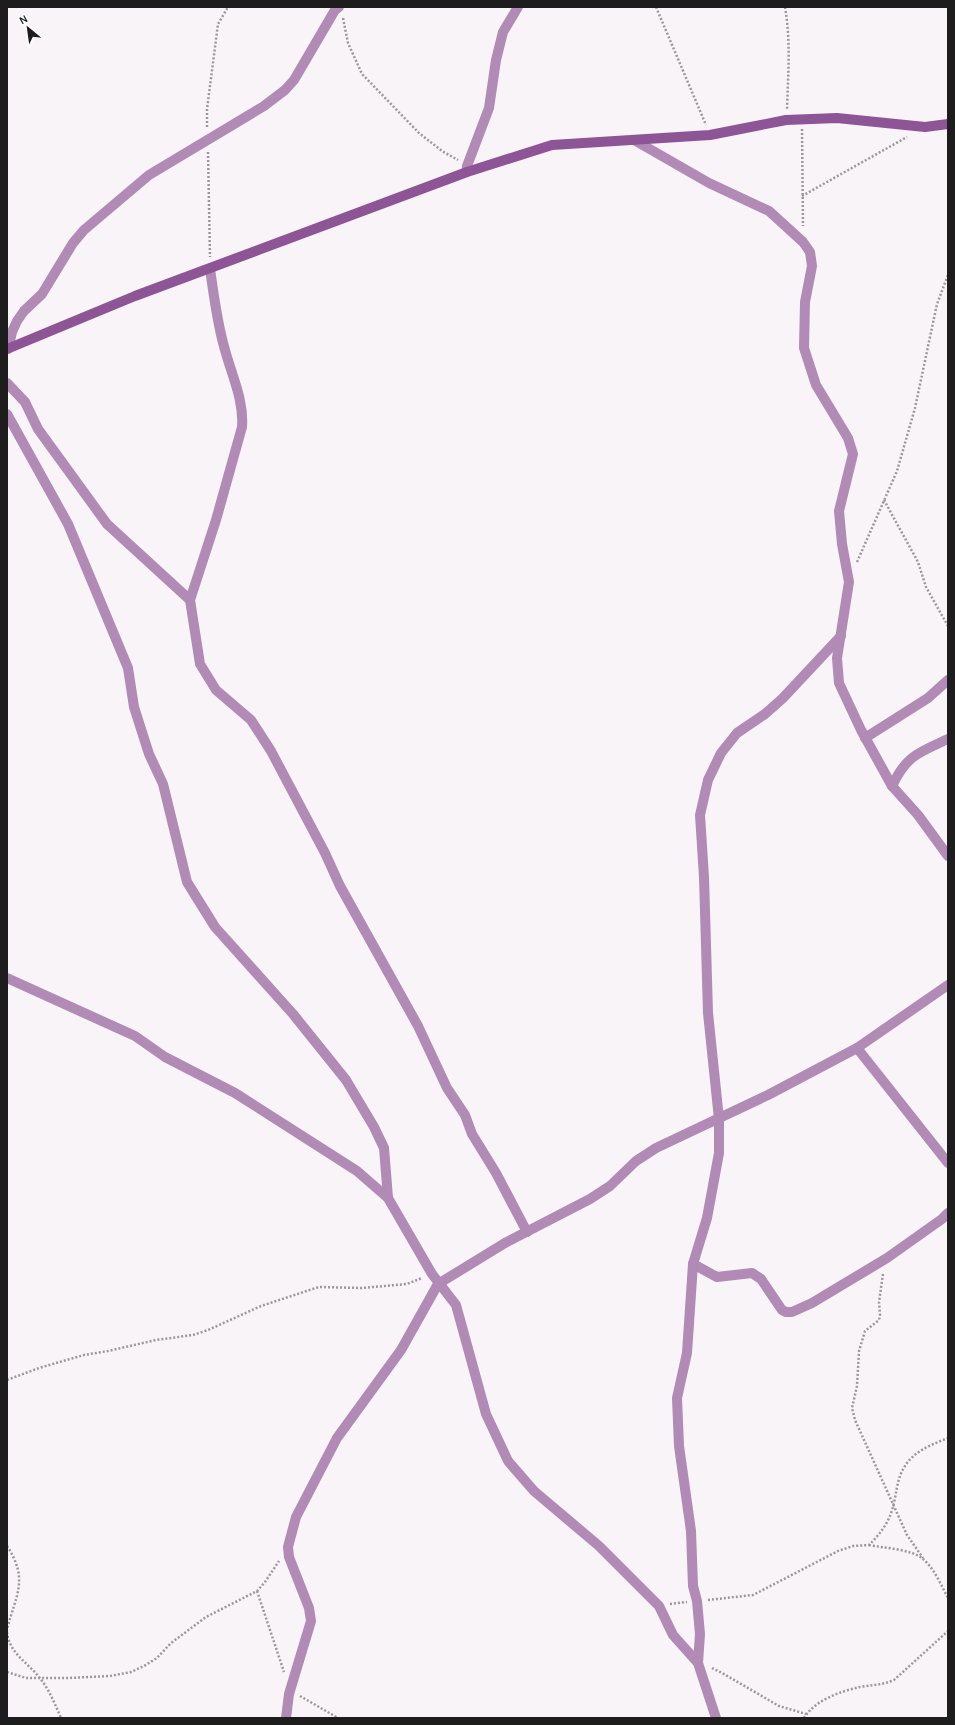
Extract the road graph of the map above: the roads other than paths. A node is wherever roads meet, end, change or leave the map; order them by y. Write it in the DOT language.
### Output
graph roads {
  1 [pos="518,7"];
  2 [pos="340,11"];
  3 [pos="948,124"];
  4 [pos="634,140"];
  5 [pos="467,169"];
  6 [pos="210,269"];
  7 [pos="7,349"];
  8 [pos="7,383"];
  9 [pos="7,414"];
  10 [pos="190,600"];
  11 [pos="841,636"];
  12 [pos="948,680"];
  13 [pos="865,738"];
  14 [pos="948,739"];
  15 [pos="892,786"];
  16 [pos="948,856"];
  17 [pos="7,978"];
  18 [pos="948,985"];
  19 [pos="857,1048"];
  20 [pos="718,1119"];
  21 [pos="948,1163"];
  22 [pos="388,1198"];
  23 [pos="948,1213"];
  24 [pos="527,1232"];
  25 [pos="693,1264"];
  26 [pos="438,1284"];
  27 [pos="698,1662"];
  28 [pos="286,1718"];
  29 [pos="716,1718"];
  1 -- 5 [label="street"];
  2 -- 7 [label="street"];
  3 -- 4 [label="street"];
  4 -- 5 [label="street"];
  4 -- 11 [label="street"];
  5 -- 6 [label="street"];
  6 -- 7 [label="street"];
  6 -- 10 [label="street"];
  8 -- 10 [label="street"];
  9 -- 22 [label="street"];
  10 -- 24 [label="street"];
  11 -- 13 [label="street"];
  11 -- 20 [label="street"];
  12 -- 13 [label="street"];
  13 -- 15 [label="street"];
  14 -- 15 [label="street"];
  15 -- 16 [label="street"];
  17 -- 22 [label="street"];
  18 -- 19 [label="street"];
  19 -- 20 [label="street"];
  19 -- 21 [label="street"];
  20 -- 24 [label="street"];
  20 -- 25 [label="street"];
  22 -- 26 [label="street"];
  23 -- 25 [label="street"];
  24 -- 26 [label="street"];
  25 -- 27 [label="street"];
  26 -- 27 [label="street"];
  26 -- 28 [label="street"];
  27 -- 29 [label="street"];
}
